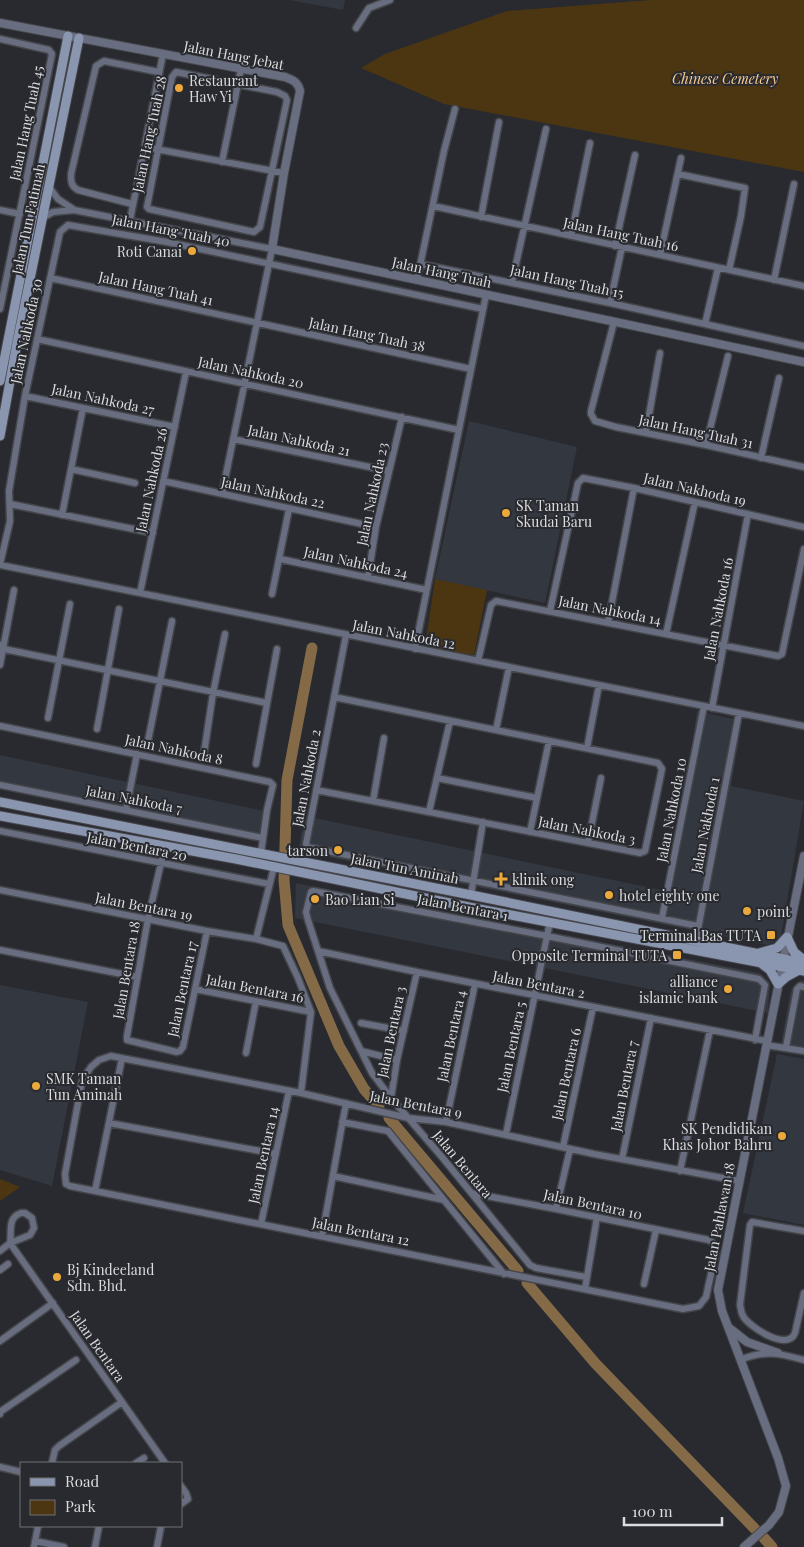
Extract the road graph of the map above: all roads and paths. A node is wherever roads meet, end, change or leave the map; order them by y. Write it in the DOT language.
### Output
graph roads {
  1 [pos="390,0"];
  2 [pos="0,23"];
  3 [pos="356,28"];
  4 [pos="68,36"];
  5 [pos="79,38"];
  6 [pos="0,39"];
  7 [pos="163,54"];
  8 [pos="241,69"];
  9 [pos="159,72"];
  10 [pos="237,86"];
  11 [pos="46,91"];
  12 [pos="57,93"];
  13 [pos="68,95"];
  14 [pos="455,109"];
  15 [pos="499,122"];
  16 [pos="546,129"];
  17 [pos="590,144"];
  18 [pos="145,147"];
  19 [pos="158,149"];
  20 [pos="635,155"];
  21 [pos="681,158"];
  22 [pos="222,162"];
  23 [pos="272,171"];
  24 [pos="284,173"];
  25 [pos="678,174"];
  26 [pos="794,184"];
  27 [pos="49,187"];
  28 [pos="132,204"];
  29 [pos="433,206"];
  30 [pos="0,210"];
  31 [pos="74,210"];
  32 [pos="20,214"];
  33 [pos="481,217"];
  34 [pos="42,218"];
  35 [pos="130,220"];
  36 [pos="68,225"];
  37 [pos="524,226"];
  38 [pos="571,236"];
  39 [pos="619,247"];
  40 [pos="272,249"];
  41 [pos="660,255"];
  42 [pos="269,262"];
  43 [pos="420,264"];
  44 [pos="718,268"];
  45 [pos="729,270"];
  46 [pos="8,271"];
  47 [pos="26,275"];
  48 [pos="50,278"];
  49 [pos="416,280"];
  50 [pos="774,280"];
  51 [pos="512,282"];
  52 [pos="804,286"];
  53 [pos="486,295"];
  54 [pos="610,303"];
  55 [pos="0,309"];
  56 [pos="483,309"];
  57 [pos="614,322"];
  58 [pos="257,323"];
  59 [pos="705,324"];
  60 [pos="37,339"];
  61 [pos="804,346"];
  62 [pos="660,353"];
  63 [pos="728,356"];
  64 [pos="804,362"];
  65 [pos="471,369"];
  66 [pos="186,372"];
  67 [pos="779,378"];
  68 [pos="0,382"];
  69 [pos="244,383"];
  70 [pos="26,396"];
  71 [pos="83,408"];
  72 [pos="402,417"];
  73 [pos="175,427"];
  74 [pos="459,430"];
  75 [pos="646,432"];
  76 [pos="0,436"];
  77 [pos="233,439"];
  78 [pos="706,445"];
  79 [pos="761,458"];
  80 [pos="804,467"];
  81 [pos="71,469"];
  82 [pos="389,471"];
  83 [pos="163,481"];
  84 [pos="135,484"];
  85 [pos="634,488"];
  86 [pos="222,494"];
  87 [pos="695,502"];
  88 [pos="10,504"];
  89 [pos="289,508"];
  90 [pos="748,514"];
  91 [pos="62,515"];
  92 [pos="376,527"];
  93 [pos="804,527"];
  94 [pos="152,533"];
  95 [pos="804,549"];
  96 [pos="280,559"];
  97 [pos="0,565"];
  98 [pos="368,578"];
  99 [pos="14,590"];
  100 [pos="427,590"];
  101 [pos="140,593"];
  102 [pos="272,594"];
  103 [pos="70,604"];
  104 [pos="119,609"];
  105 [pos="550,611"];
  106 [pos="172,621"];
  107 [pos="608,623"];
  108 [pos="225,634"];
  109 [pos="666,634"];
  110 [pos="346,635"];
  111 [pos="724,646"];
  112 [pos="1,648"];
  113 [pos="415,648"];
  114 [pos="277,649"];
  115 [pos="58,660"];
  116 [pos="478,661"];
  117 [pos="0,665"];
  118 [pos="509,667"];
  119 [pos="108,670"];
  120 [pos="160,682"];
  121 [pos="599,685"];
  122 [pos="213,693"];
  123 [pos="334,697"];
  124 [pos="267,703"];
  125 [pos="704,706"];
  126 [pos="712,708"];
  127 [pos="739,713"];
  128 [pos="48,718"];
  129 [pos="450,720"];
  130 [pos="0,726"];
  131 [pos="804,726"];
  132 [pos="97,729"];
  133 [pos="496,730"];
  134 [pos="384,738"];
  135 [pos="549,741"];
  136 [pos="147,746"];
  137 [pos="587,748"];
  138 [pos="204,752"];
  139 [pos="137,754"];
  140 [pos="256,764"];
  141 [pos="437,778"];
  142 [pos="601,778"];
  143 [pos="0,785"];
  144 [pos="316,790"];
  145 [pos="537,798"];
  146 [pos="373,801"];
  147 [pos="0,802"];
  148 [pos="126,810"];
  149 [pos="429,812"];
  150 [pos="0,816"];
  151 [pos="483,822"];
  152 [pos="0,831"];
  153 [pos="530,832"];
  154 [pos="263,838"];
  155 [pos="588,843"];
  156 [pos="165,846"];
  157 [pos="261,854"];
  158 [pos="804,856"];
  159 [pos="160,863"];
  160 [pos="274,867"];
  161 [pos="474,881"];
  162 [pos="269,884"];
  163 [pos="0,890"];
  164 [pos="315,891"];
  165 [pos="471,895"];
  166 [pos="662,918"];
  167 [pos="148,919"];
  168 [pos="550,922"];
  169 [pos="698,926"];
  170 [pos="207,931"];
  171 [pos="547,936"];
  172 [pos="787,937"];
  173 [pos="256,939"];
  174 [pos="696,940"];
  175 [pos="283,946"];
  176 [pos="0,950"];
  177 [pos="318,951"];
  178 [pos="758,958"];
  179 [pos="782,963"];
  180 [pos="803,966"];
  181 [pos="417,972"];
  182 [pos="137,977"];
  183 [pos="475,984"];
  184 [pos="778,984"];
  185 [pos="800,988"];
  186 [pos="195,989"];
  187 [pos="535,995"];
  188 [pos="256,1001"];
  189 [pos="593,1007"];
  190 [pos="311,1012"];
  191 [pos="651,1018"];
  192 [pos="361,1023"];
  193 [pos="710,1030"];
  194 [pos="404,1031"];
  195 [pos="755,1040"];
  196 [pos="767,1043"];
  197 [pos="786,1047"];
  198 [pos="180,1051"];
  199 [pos="361,1051"];
  200 [pos="804,1051"];
  201 [pos="246,1052"];
  202 [pos="122,1058"];
  203 [pos="397,1060"];
  204 [pos="91,1067"];
  205 [pos="289,1091"];
  206 [pos="301,1093"];
  207 [pos="391,1098"];
  208 [pos="346,1103"];
  209 [pos="408,1118"];
  210 [pos="342,1122"];
  211 [pos="446,1122"];
  212 [pos="110,1123"];
  213 [pos="506,1134"];
  214 [pos="567,1148"];
  215 [pos="276,1154"];
  216 [pos="622,1159"];
  217 [pos="680,1171"];
  218 [pos="333,1176"];
  219 [pos="739,1181"];
  220 [pos="95,1191"];
  221 [pos="471,1193"];
  222 [pos="444,1200"];
  223 [pos="556,1209"];
  224 [pos="597,1217"];
  225 [pos="262,1224"];
  226 [pos="656,1230"];
  227 [pos="804,1231"];
  228 [pos="322,1236"];
  229 [pos="709,1240"];
  230 [pos="10,1243"];
  231 [pos="0,1250"];
  232 [pos="8,1264"];
  233 [pos="0,1270"];
  234 [pos="504,1274"];
  235 [pos="586,1277"];
  236 [pos="644,1284"];
  237 [pos="585,1289"];
  238 [pos="804,1293"];
  239 [pos="53,1303"];
  240 [pos="726,1325"];
  241 [pos="0,1341"];
  242 [pos="778,1353"];
  243 [pos="76,1360"];
  244 [pos="740,1360"];
  245 [pos="804,1360"];
  246 [pos="122,1402"];
  247 [pos="0,1414"];
  248 [pos="144,1458"];
  249 [pos="52,1462"];
  250 [pos="138,1462"];
  251 [pos="164,1462"];
  252 [pos="0,1468"];
  253 [pos="20,1472"];
  254 [pos="182,1487"];
  255 [pos="182,1503"];
  256 [pos="38,1527"];
  257 [pos="99,1527"];
  258 [pos="161,1527"];
  259 [pos="35,1544"];
  260 [pos="64,1547"];
  261 [pos="95,1547"];
  262 [pos="157,1547"];
  263 [pos="744,1547"];
  1 -- 3 [label="street"];
  2 -- 4 [label="street, Jalan Hang Jebat"];
  4 -- 5 [label="street, Jalan Hang Jebat"];
  4 -- 12 [label="main road, Jalan Tun Fatimah"];
  5 -- 7 [label="street, Jalan Hang Jebat"];
  5 -- 13 [label="main road, Jalan Tun Fatimah"];
  6 -- 11 [label="street, Jalan Hang Tuah 45"];
  7 -- 8 [label="street, Jalan Hang Jebat"];
  7 -- 9 [label="street"];
  8 -- 10 [label="street"];
  8 -- 24 [label="street, Jalan Hang Jebat"];
  9 -- 18 [label="street"];
  9 -- 28 [label="street"];
  10 -- 19 [label="street, Jalan Hang Tuah 28"];
  10 -- 22 [label="street"];
  10 -- 23 [label="street, Jalan Hang Tuah 28"];
  11 -- 12 [label="street"];
  11 -- 32 [label="street, Jalan Hang Tuah 45"];
  12 -- 13 [label="street"];
  12 -- 47 [label="main road, Jalan Tun Fatimah"];
  13 -- 27 [label="main road, Jalan Tun Fatimah"];
  14 -- 29 [label="street"];
  15 -- 33 [label="street"];
  16 -- 37 [label="street"];
  17 -- 38 [label="street"];
  18 -- 19 [label="street"];
  18 -- 28 [label="street"];
  19 -- 22 [label="street"];
  19 -- 23 [label="street, Jalan Hang Tuah 28"];
  20 -- 39 [label="street"];
  21 -- 25 [label="street"];
  22 -- 23 [label="street"];
  23 -- 24 [label="street"];
  24 -- 40 [label="street, Jalan Hang Jebat"];
  25 -- 41 [label="street"];
  25 -- 45 [label="street"];
  26 -- 50 [label="street"];
  27 -- 31 [label="street, Jalan Hang Tuah"];
  27 -- 34 [label="main road, Jalan Tun Fatimah"];
  28 -- 35 [label="street"];
  29 -- 33 [label="street, Jalan Hang Tuah 16"];
  29 -- 43 [label="street"];
  30 -- 32 [label="street"];
  31 -- 34 [label="street, Jalan Hang Tuah"];
  31 -- 35 [label="street, Jalan Hang Tuah"];
  32 -- 46 [label="street, Jalan Hang Tuah 45"];
  33 -- 37 [label="street, Jalan Hang Tuah 16"];
  34 -- 47 [label="main road, Jalan Tun Fatimah"];
  35 -- 40 [label="street, Jalan Hang Tuah"];
  36 -- 42 [label="street, Jalan Hang Tuah 40"];
  36 -- 48 [label="street, Jalan Nahkoda 30"];
  37 -- 38 [label="street, Jalan Hang Tuah 16"];
  37 -- 51 [label="street"];
  38 -- 39 [label="street, Jalan Hang Tuah 16"];
  39 -- 41 [label="street, Jalan Hang Tuah 16"];
  39 -- 54 [label="street"];
  40 -- 42 [label="street"];
  40 -- 49 [label="street, Jalan Hang Tuah"];
  41 -- 44 [label="street, Jalan Hang Tuah 16"];
  42 -- 56 [label="street, Jalan Hang Tuah 40"];
  42 -- 58 [label="street"];
  43 -- 49 [label="street"];
  43 -- 51 [label="street, Jalan Hang Tuah 15"];
  44 -- 45 [label="street, Jalan Hang Tuah 16"];
  44 -- 59 [label="street"];
  45 -- 50 [label="street, Jalan Hang Tuah 16"];
  46 -- 47 [label="street"];
  46 -- 55 [label="street, Jalan Hang Tuah 45"];
  47 -- 68 [label="main road, Jalan Tun Fatimah"];
  47 -- 76 [label="main road, Jalan Tun Fatimah"];
  48 -- 58 [label="street, Jalan Hang Tuah 41"];
  48 -- 60 [label="street, Jalan Nahkoda 30"];
  49 -- 53 [label="street, Jalan Hang Tuah"];
  50 -- 52 [label="street, Jalan Hang Tuah 16"];
  51 -- 54 [label="street, Jalan Hang Tuah 15"];
  53 -- 56 [label="street"];
  53 -- 57 [label="street, Jalan Hang Tuah"];
  54 -- 59 [label="street, Jalan Hang Tuah 15"];
  56 -- 65 [label="street"];
  57 -- 64 [label="street, Jalan Hang Tuah"];
  57 -- 75 [label="street, Jalan Hang Tuah 31"];
  58 -- 65 [label="street, Jalan Hang Tuah 38"];
  58 -- 69 [label="street"];
  59 -- 61 [label="street, Jalan Hang Tuah 15"];
  60 -- 66 [label="street, Jalan Nahkoda 20"];
  60 -- 70 [label="street, Jalan Nahkoda 30"];
  62 -- 75 [label="street"];
  63 -- 78 [label="street"];
  65 -- 74 [label="street"];
  66 -- 69 [label="street, Jalan Nahkoda 20"];
  66 -- 73 [label="street, Jalan Nahkoda 26"];
  67 -- 79 [label="street"];
  69 -- 72 [label="street, Jalan Nahkoda 20"];
  69 -- 77 [label="street"];
  70 -- 71 [label="street, Jalan Nahkoda 27"];
  70 -- 88 [label="street, Jalan Nahkoda 30"];
  71 -- 73 [label="street, Jalan Nahkoda 27"];
  71 -- 81 [label="street"];
  72 -- 74 [label="street, Jalan Nahkoda 20"];
  72 -- 82 [label="street, Jalan Nahkoda 23"];
  73 -- 83 [label="street, Jalan Nahkoda 26"];
  74 -- 100 [label="street"];
  75 -- 78 [label="street, Jalan Hang Tuah 31"];
  77 -- 82 [label="street, Jalan Nahkoda 21"];
  77 -- 86 [label="street"];
  78 -- 79 [label="street, Jalan Hang Tuah 31"];
  79 -- 80 [label="street, Jalan Hang Tuah 31"];
  81 -- 84 [label="street"];
  81 -- 91 [label="street"];
  82 -- 92 [label="street, Jalan Nahkoda 23"];
  83 -- 86 [label="street, Jalan Nahkoda 22"];
  83 -- 94 [label="street, Jalan Nahkoda 26"];
  85 -- 87 [label="street, Jalan Nakhoda 19"];
  85 -- 105 [label="street, Jalan Nakhoda 19"];
  85 -- 107 [label="street"];
  86 -- 89 [label="street, Jalan Nahkoda 22"];
  87 -- 90 [label="street, Jalan Nakhoda 19"];
  87 -- 109 [label="street"];
  88 -- 91 [label="street"];
  88 -- 97 [label="street, Jalan Nahkoda 30"];
  89 -- 92 [label="street, Jalan Nahkoda 22"];
  89 -- 96 [label="street"];
  90 -- 93 [label="street, Jalan Nakhoda 19"];
  90 -- 111 [label="street, Jalan Nahkoda 16"];
  91 -- 94 [label="street"];
  92 -- 98 [label="street, Jalan Nahkoda 23"];
  94 -- 101 [label="street, Jalan Nahkoda 26"];
  95 -- 111 [label="street, Jalan Nahkoda 14"];
  96 -- 98 [label="street, Jalan Nahkoda 24"];
  96 -- 102 [label="street"];
  97 -- 101 [label="street, Jalan Nahkoda 12"];
  98 -- 100 [label="street, Jalan Nahkoda 24"];
  99 -- 112 [label="street"];
  100 -- 113 [label="street"];
  101 -- 110 [label="street, Jalan Nahkoda 12"];
  103 -- 115 [label="street"];
  104 -- 119 [label="street"];
  105 -- 107 [label="street, Jalan Nahkoda 14"];
  105 -- 116 [label="street, Jalan Nahkoda 14"];
  106 -- 120 [label="street"];
  107 -- 109 [label="street, Jalan Nahkoda 14"];
  108 -- 122 [label="street"];
  109 -- 111 [label="street, Jalan Nahkoda 14"];
  110 -- 113 [label="street, Jalan Nahkoda 12"];
  110 -- 123 [label="street, Jalan Nahkoda 2"];
  111 -- 126 [label="street, Jalan Nahkoda 16"];
  112 -- 115 [label="street"];
  112 -- 117 [label="street"];
  113 -- 116 [label="street, Jalan Nahkoda 12"];
  114 -- 124 [label="street"];
  115 -- 119 [label="street"];
  115 -- 128 [label="street"];
  116 -- 118 [label="street, Jalan Nahkoda 12"];
  118 -- 121 [label="street, Jalan Nahkoda 12"];
  118 -- 133 [label="street"];
  119 -- 120 [label="street"];
  119 -- 132 [label="street"];
  120 -- 122 [label="street"];
  120 -- 136 [label="street"];
  121 -- 125 [label="street, Jalan Nahkoda 12"];
  121 -- 137 [label="street"];
  122 -- 124 [label="street"];
  122 -- 138 [label="street"];
  123 -- 129 [label="street, Jalan Nahkoda 3"];
  123 -- 144 [label="street, Jalan Nahkoda 2"];
  124 -- 140 [label="street"];
  125 -- 126 [label="street, Jalan Nahkoda 12"];
  125 -- 166 [label="street, Jalan Nahkoda 10"];
  126 -- 127 [label="street, Jalan Nahkoda 12"];
  127 -- 131 [label="street, Jalan Nahkoda 12"];
  127 -- 169 [label="street, Jalan Nakhoda 1"];
  129 -- 133 [label="street, Jalan Nahkoda 3"];
  129 -- 141 [label="street"];
  130 -- 139 [label="street, Jalan Nahkoda 8"];
  133 -- 135 [label="street, Jalan Nahkoda 3"];
  134 -- 146 [label="street"];
  135 -- 137 [label="street, Jalan Nahkoda 3"];
  135 -- 145 [label="street"];
  137 -- 155 [label="street, Jalan Nahkoda 3"];
  139 -- 148 [label="street"];
  139 -- 154 [label="street, Jalan Nahkoda 8"];
  141 -- 145 [label="street"];
  141 -- 149 [label="street"];
  142 -- 155 [label="street"];
  143 -- 148 [label="street, Jalan Nahkoda 7"];
  144 -- 146 [label="street, Jalan Nahkoda 3"];
  144 -- 161 [label="street, Jalan Nahkoda 2"];
  145 -- 153 [label="street"];
  146 -- 149 [label="street, Jalan Nahkoda 3"];
  147 -- 157 [label="main road, Jalan Tun Aminah"];
  148 -- 154 [label="street, Jalan Nahkoda 7"];
  149 -- 151 [label="street, Jalan Nahkoda 3"];
  150 -- 156 [label="main road, Jalan Tun Aminah"];
  151 -- 153 [label="street, Jalan Nahkoda 3"];
  151 -- 161 [label="street"];
  152 -- 159 [label="street, Jalan Bentara 20"];
  153 -- 155 [label="street, Jalan Nahkoda 3"];
  154 -- 157 [label="street, Jalan Nahkoda 8"];
  156 -- 159 [label="street, Jalan Bentara 18"];
  156 -- 160 [label="main road, Jalan Tun Aminah"];
  157 -- 165 [label="main road, Jalan Tun Aminah"];
  158 -- 172 [label="street, Jalan Pahlawan 18"];
  159 -- 162 [label="street, Jalan Bentara 20"];
  159 -- 167 [label="street, Jalan Bentara 18"];
  160 -- 162 [label="street"];
  160 -- 168 [label="main road, Jalan Tun Aminah"];
  161 -- 165 [label="street"];
  161 -- 166 [label="street, Jalan Nahkoda 2"];
  162 -- 173 [label="street"];
  163 -- 167 [label="street, Jalan Bentara 19"];
  164 -- 171 [label="street, Jalan Bentara 1"];
  164 -- 177 [label="street, Jalan Bentara"];
  165 -- 174 [label="main road, Jalan Tun Aminah"];
  166 -- 169 [label="street, Jalan Nahkoda 2"];
  167 -- 170 [label="street, Jalan Bentara 19"];
  167 -- 182 [label="street, Jalan Bentara 18"];
  168 -- 171 [label="street"];
  168 -- 178 [label="main road, Jalan Tun Aminah"];
  169 -- 174 [label="street, Jalan Nakhoda 1"];
  170 -- 173 [label="street, Jalan Bentara 19"];
  170 -- 186 [label="street, Jalan Bentara 17"];
  171 -- 187 [label="street, Jalan Bentara 5"];
  171 -- 195 [label="street, Jalan Bentara 1"];
  172 -- 178 [label="main road"];
  172 -- 179 [label="street, Jalan Pahlawan 18"];
  172 -- 180 [label="main road"];
  173 -- 175 [label="street, Jalan Bentara 19"];
  174 -- 178 [label="main road, Jalan Tun Aminah"];
  175 -- 190 [label="street, Jalan Bentara 16"];
  176 -- 182 [label="street"];
  177 -- 181 [label="street, Jalan Bentara 2"];
  177 -- 199 [label="street, Jalan Bentara"];
  178 -- 179 [label="main road, Jalan Tun Aminah"];
  178 -- 184 [label="main road"];
  179 -- 180 [label="main road, Jalan Tun Aminah"];
  179 -- 184 [label="street, Jalan Pahlawan 18"];
  180 -- 184 [label="main road"];
  181 -- 183 [label="street, Jalan Bentara 2"];
  181 -- 194 [label="street, Jalan Bentara 3"];
  182 -- 198 [label="street, Jalan Bentara 18"];
  183 -- 187 [label="street, Jalan Bentara 2"];
  183 -- 211 [label="street, Jalan Bentara 4"];
  184 -- 196 [label="street, Jalan Pahlawan 18"];
  185 -- 197 [label="street"];
  186 -- 188 [label="street, Jalan Bentara 16"];
  186 -- 198 [label="street, Jalan Bentara 17"];
  187 -- 189 [label="street, Jalan Bentara 2"];
  187 -- 213 [label="street, Jalan Bentara 5"];
  188 -- 190 [label="street, Jalan Bentara 16"];
  188 -- 201 [label="street"];
  189 -- 191 [label="street, Jalan Bentara 2"];
  189 -- 214 [label="street, Jalan Bentara 6"];
  190 -- 206 [label="street, Jalan Bentara 16"];
  191 -- 193 [label="street, Jalan Bentara 2"];
  191 -- 216 [label="street, Jalan Bentara 7"];
  192 -- 194 [label="street"];
  193 -- 195 [label="street, Jalan Bentara 2"];
  193 -- 217 [label="street"];
  194 -- 203 [label="street, Jalan Bentara 3"];
  195 -- 196 [label="street, Jalan Bentara 2"];
  196 -- 197 [label="street, Jalan Bentara 2"];
  196 -- 219 [label="street, Jalan Pahlawan 18"];
  197 -- 200 [label="street, Jalan Bentara 2"];
  199 -- 203 [label="street"];
  199 -- 207 [label="street, Jalan Bentara"];
  202 -- 204 [label="street, Jalan Bentara 9"];
  202 -- 205 [label="street, Jalan Bentara 9"];
  202 -- 212 [label="street"];
  203 -- 207 [label="street, Jalan Bentara 3"];
  204 -- 220 [label="street, Jalan Bentara 12"];
  205 -- 206 [label="street, Jalan Bentara 9"];
  205 -- 215 [label="street, Jalan Bentara 14"];
  206 -- 208 [label="street, Jalan Bentara 9"];
  207 -- 209 [label="street, Jalan Bentara"];
  208 -- 209 [label="street, Jalan Bentara 9"];
  208 -- 210 [label="street"];
  209 -- 211 [label="street, Jalan Bentara 9"];
  209 -- 221 [label="street, Jalan Bentara"];
  210 -- 218 [label="street"];
  210 -- 222 [label="street"];
  211 -- 213 [label="street, Jalan Bentara 9"];
  212 -- 215 [label="street"];
  212 -- 220 [label="street"];
  213 -- 214 [label="street, Jalan Bentara 9"];
  214 -- 216 [label="street, Jalan Bentara 9"];
  214 -- 223 [label="street, Jalan Bentara 6"];
  215 -- 225 [label="street, Jalan Bentara 14"];
  216 -- 217 [label="street, Jalan Bentara 9"];
  217 -- 219 [label="street, Jalan Bentara 9"];
  218 -- 222 [label="street"];
  218 -- 228 [label="street"];
  219 -- 240 [label="street, Jalan Pahlawan 18"];
  220 -- 225 [label="street, Jalan Bentara 12"];
  221 -- 223 [label="street, Jalan Bentara 10"];
  221 -- 235 [label="street, Jalan Bentara"];
  222 -- 234 [label="street"];
  223 -- 224 [label="street, Jalan Bentara 10"];
  224 -- 226 [label="street, Jalan Bentara 10"];
  224 -- 235 [label="street"];
  225 -- 228 [label="street, Jalan Bentara 12"];
  226 -- 229 [label="street, Jalan Bentara 10"];
  226 -- 236 [label="street"];
  227 -- 238 [label="street"];
  228 -- 234 [label="street, Jalan Bentara 12"];
  229 -- 237 [label="street, Jalan Bentara 12"];
  230 -- 230 [label="street"];
  230 -- 231 [label="street"];
  230 -- 239 [label="street, Jalan Bentara"];
  232 -- 233 [label="street"];
  234 -- 237 [label="street, Jalan Bentara 12"];
  235 -- 237 [label="street"];
  239 -- 241 [label="street"];
  239 -- 246 [label="street, Jalan Bentara"];
  240 -- 242 [label="street"];
  240 -- 244 [label="street, Jalan Pahlawan 18"];
  242 -- 244 [label="street"];
  242 -- 245 [label="street"];
  243 -- 247 [label="street"];
  244 -- 263 [label="street, Jalan Pahlawan 18"];
  246 -- 249 [label="street"];
  246 -- 251 [label="street, Jalan Bentara"];
  248 -- 250 [label="street"];
  252 -- 253 [label="street"];
  254 -- 255 [label="street"];
  256 -- 259 [label="street"];
  257 -- 261 [label="street"];
  258 -- 262 [label="street"];
  259 -- 260 [label="street"];
}
